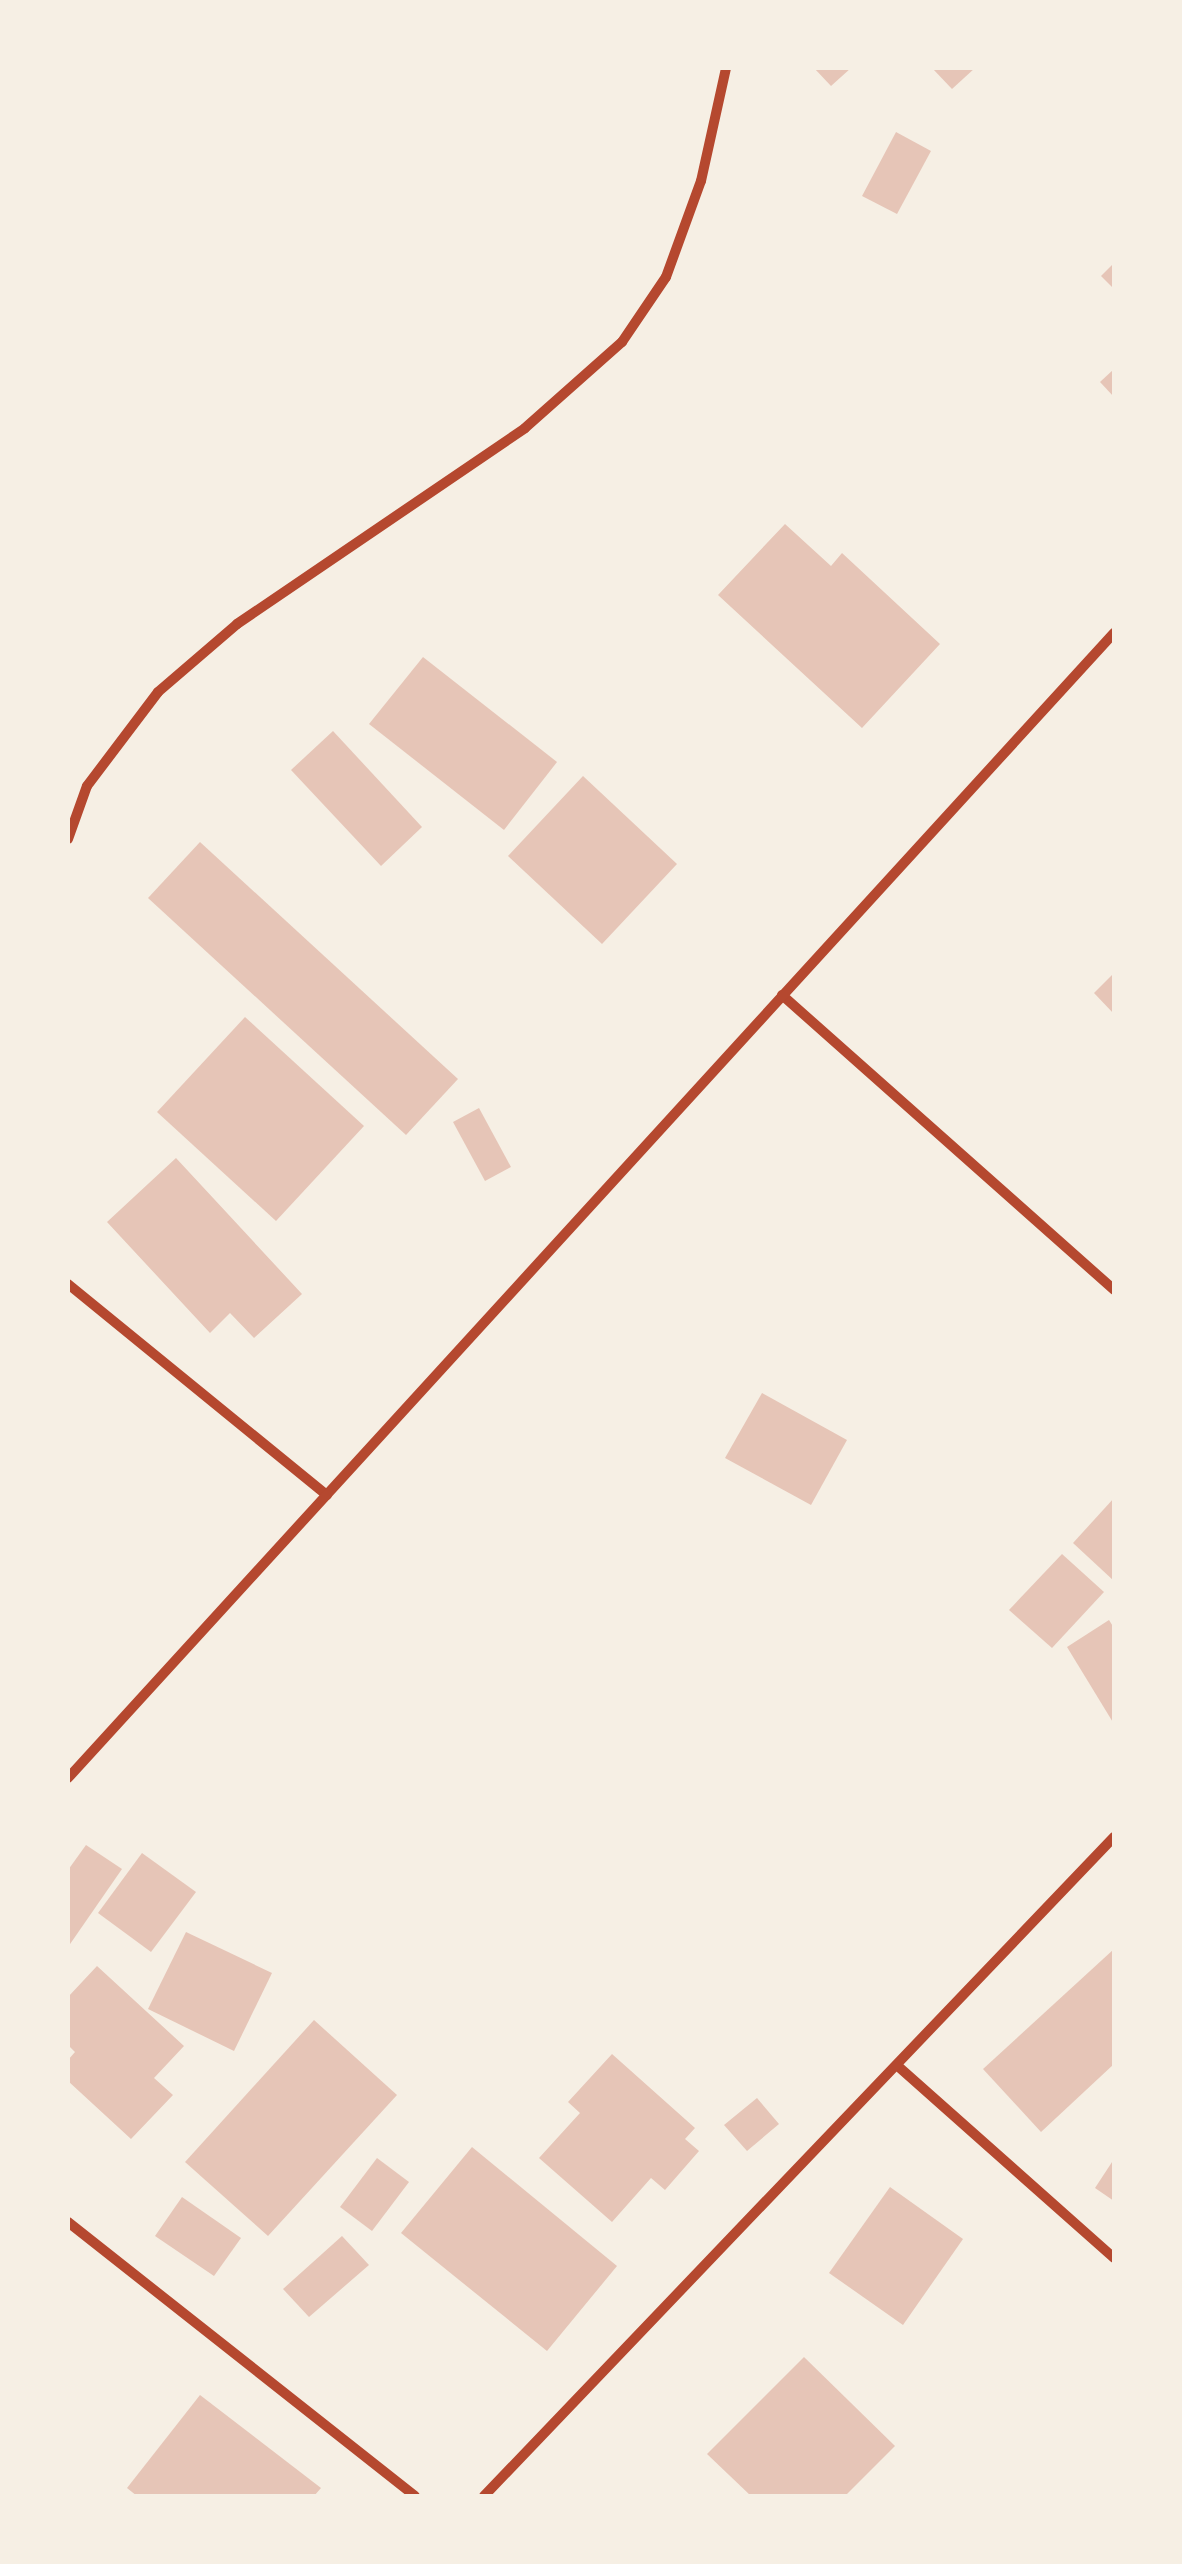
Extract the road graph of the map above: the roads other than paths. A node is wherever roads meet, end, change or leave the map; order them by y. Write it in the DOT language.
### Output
graph roads {
  1 [pos="726,68"];
  2 [pos="1114,632"];
  3 [pos="68,839"];
  4 [pos="782,995"];
  5 [pos="68,1284"];
  6 [pos="1114,1290"];
  7 [pos="327,1496"];
  8 [pos="68,1778"];
  9 [pos="1114,1838"];
  10 [pos="900,2068"];
  11 [pos="68,2222"];
  12 [pos="1114,2258"];
  13 [pos="415,2496"];
  14 [pos="484,2496"];
  1 -- 3 [label="street"];
  2 -- 4 [label="street"];
  4 -- 6 [label="street"];
  4 -- 7 [label="street"];
  5 -- 7 [label="street"];
  7 -- 8 [label="street"];
  9 -- 10 [label="street"];
  10 -- 12 [label="street"];
  10 -- 14 [label="street"];
  11 -- 13 [label="street"];
}
